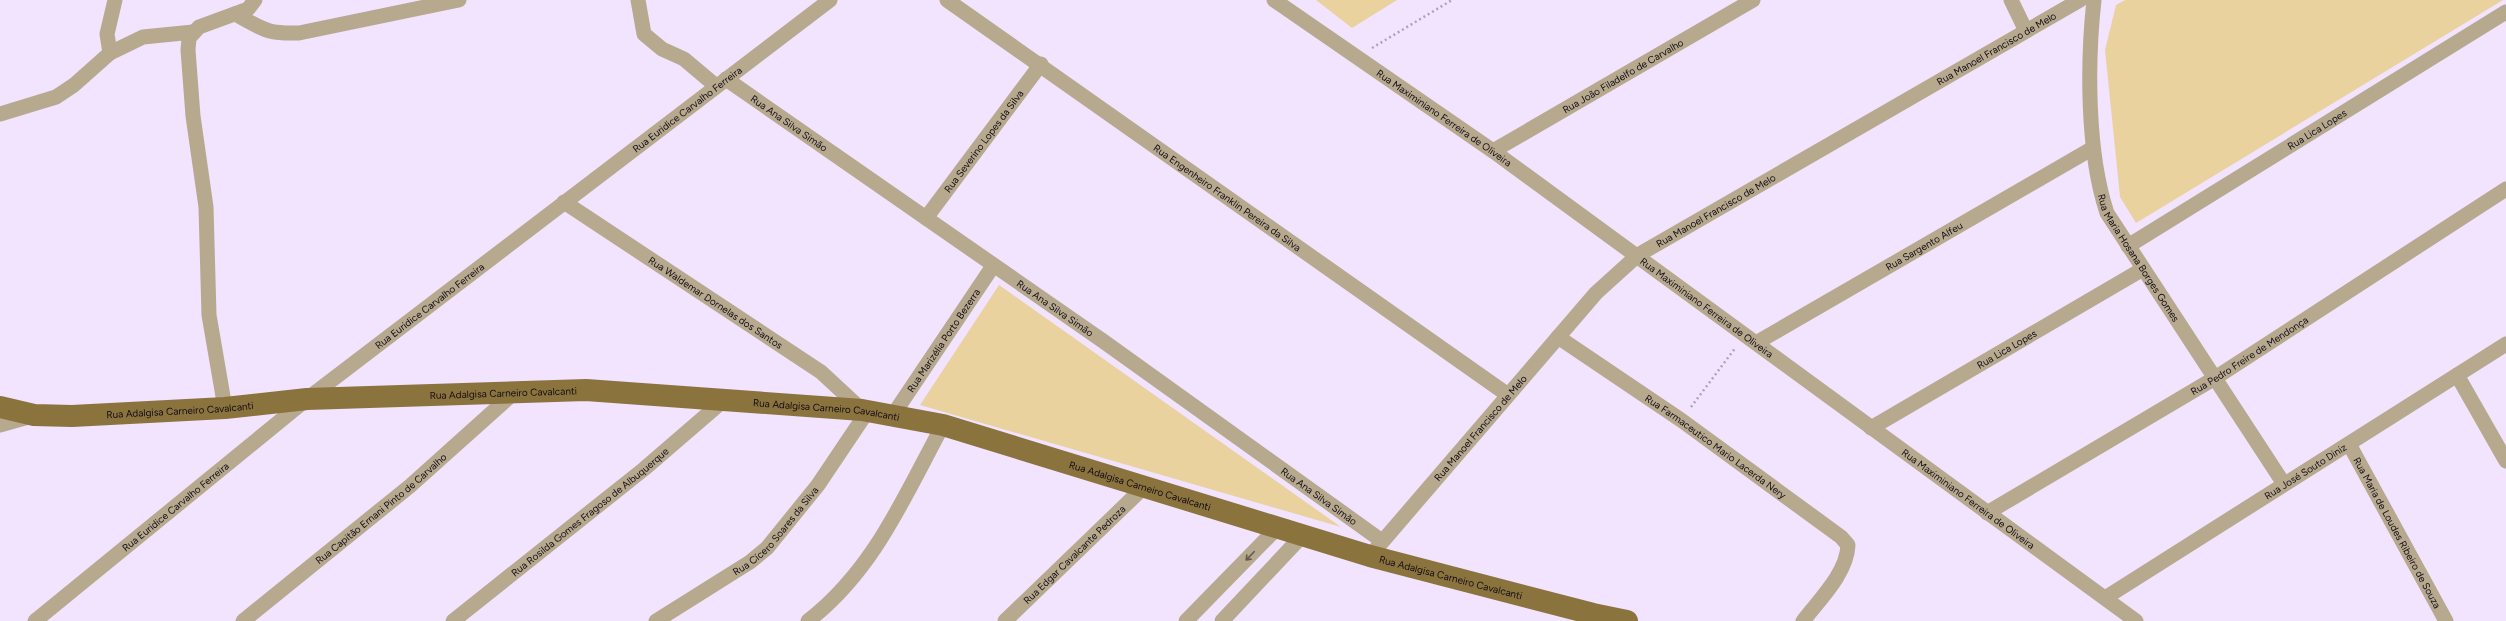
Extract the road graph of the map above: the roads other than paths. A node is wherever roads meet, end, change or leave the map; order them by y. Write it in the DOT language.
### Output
graph roads {
  1 [pos="115,0"];
  2 [pos="255,0"];
  3 [pos="459,0"];
  4 [pos="638,0"];
  5 [pos="830,0"];
  6 [pos="947,0"];
  7 [pos="1274,0"];
  8 [pos="1753,0"];
  9 [pos="2011,0"];
  10 [pos="2080,0"];
  11 [pos="2094,0"];
  12 [pos="2506,12"];
  13 [pos="235,14"];
  14 [pos="2026,31"];
  15 [pos="193,32"];
  16 [pos="110,53"];
  17 [pos="1041,64"];
  18 [pos="721,82"];
  19 [pos="0,114"];
  20 [pos="2093,148"];
  21 [pos="1493,151"];
  22 [pos="2506,189"];
  23 [pos="564,202"];
  24 [pos="926,218"];
  25 [pos="2128,246"];
  26 [pos="1638,255"];
  27 [pos="993,266"];
  28 [pos="2143,269"];
  29 [pos="1558,337"];
  30 [pos="1750,339"];
  31 [pos="2506,344"];
  32 [pos="2458,375"];
  33 [pos="2215,378"];
  34 [pos="516,391"];
  35 [pos="1508,395"];
  36 [pos="307,399"];
  37 [pos="724,400"];
  38 [pos="0,407"];
  39 [pos="225,408"];
  40 [pos="865,411"];
  41 [pos="34,415"];
  42 [pos="893,415"];
  43 [pos="0,425"];
  44 [pos="943,425"];
  45 [pos="1871,428"];
  46 [pos="2349,444"];
  47 [pos="2506,461"];
  48 [pos="2284,484"];
  49 [pos="1143,488"];
  50 [pos="1987,513"];
  51 [pos="1277,528"];
  52 [pos="1302,536"];
  53 [pos="1376,548"];
  54 [pos="2105,598"];
  55 [pos="1194,618"];
  56 [pos="1591,618"];
  57 [pos="462,619"];
  58 [pos="35,621"];
  59 [pos="243,621"];
  60 [pos="656,621"];
  61 [pos="808,621"];
  62 [pos="1005,621"];
  63 [pos="1222,621"];
  64 [pos="1627,621"];
  65 [pos="1804,621"];
  66 [pos="2136,621"];
  67 [pos="2446,621"];
  1 -- 16 [label="street"];
  2 -- 13 [label="street"];
  3 -- 13 [label="street"];
  4 -- 18 [label="street, Rua Ana Silva Simão"];
  5 -- 18 [label="street, Rua Euridice Carvalho Ferreira"];
  6 -- 17 [label="street, Rua Engenheiro Franklin Pereira da Silva"];
  7 -- 21 [label="street, Rua Maximiniano Ferreira de Oliveira"];
  8 -- 21 [label="street, Rua João Filadelfo de Carvalho"];
  9 -- 14 [label="street"];
  10 -- 14 [label="street, Rua Manoel Francisco de Melo"];
  11 -- 20 [label="street, Rua Maria Hosana Borges Gomes"];
  12 -- 25 [label="street, Rua Lica Lopes"];
  13 -- 15 [label="street"];
  14 -- 26 [label="street, Rua Manoel Francisco de Melo"];
  15 -- 16 [label="street"];
  15 -- 39 [label="street"];
  16 -- 19 [label="street"];
  17 -- 24 [label="street, Rua Severino Lopes da Silva"];
  17 -- 35 [label="street, Rua Engenheiro Franklin Pereira da Silva"];
  18 -- 23 [label="street, Rua Euridice Carvalho Ferreira"];
  18 -- 24 [label="street, Rua Ana Silva Simão"];
  20 -- 25 [label="street, Rua Maria Hosana Borges Gomes"];
  20 -- 30 [label="street, Rua Sargento Alfeu"];
  21 -- 26 [label="street, Rua Maximiniano Ferreira de Oliveira"];
  22 -- 33 [label="street, Rua Pedro Freire de Mendonça"];
  23 -- 36 [label="street, Rua Euridice Carvalho Ferreira"];
  23 -- 40 [label="street, Rua Waldemar Dornelas dos Santos"];
  24 -- 27 [label="street, Rua Ana Silva Simão"];
  25 -- 28 [label="street, Rua Maria Hosana Borges Gomes"];
  26 -- 29 [label="street, Rua Manoel Francisco de Melo"];
  26 -- 30 [label="street, Rua Maximiniano Ferreira de Oliveira"];
  27 -- 42 [label="street, Rua Marizélia Porto Bezerra"];
  27 -- 53 [label="street, Rua Ana Silva Simão"];
  28 -- 33 [label="street, Rua Maria Hosana Borges Gomes"];
  28 -- 45 [label="street, Rua Lica Lopes"];
  29 -- 35 [label="street, Rua Manoel Francisco de Melo"];
  29 -- 65 [label="street, Rua Farmaceutico Mario Lacerda Nery"];
  30 -- 45 [label="street, Rua Maximiniano Ferreira de Oliveira"];
  31 -- 32 [label="street, Rua José Souto Diniz"];
  32 -- 46 [label="street, Rua José Souto Diniz"];
  32 -- 47 [label="street"];
  33 -- 48 [label="street, Rua Maria Hosana Borges Gomes"];
  33 -- 50 [label="street, Rua Pedro Freire de Mendonça"];
  34 -- 36 [label="main road, Rua Adalgisa Carneiro Cavalcanti"];
  34 -- 37 [label="main road, Rua Adalgisa Carneiro Cavalcanti"];
  34 -- 59 [label="street, Rua Capitão Ernani Pinto de Carvalho"];
  35 -- 53 [label="street, Rua Manoel Francisco de Melo"];
  36 -- 39 [label="main road, Rua Adalgisa Carneiro Cavalcanti"];
  36 -- 58 [label="street, Rua Euridice Carvalho Ferreira"];
  37 -- 40 [label="main road, Rua Adalgisa Carneiro Cavalcanti"];
  37 -- 57 [label="street, Rua Rosilda Gomes Fragoso de Albuquerque"];
  38 -- 41 [label="main road, Rua Adalgisa Carneiro Cavalcanti"];
  39 -- 41 [label="main road, Rua Adalgisa Carneiro Cavalcanti"];
  40 -- 42 [label="main road, Rua Adalgisa Carneiro Cavalcanti"];
  40 -- 60 [label="street, Rua Cícero Soares da Silva"];
  41 -- 43 [label="street"];
  42 -- 44 [label="main road, Rua Adalgisa Carneiro Cavalcanti"];
  44 -- 49 [label="main road, Rua Adalgisa Carneiro Cavalcanti"];
  44 -- 61 [label="street"];
  45 -- 50 [label="street, Rua Maximiniano Ferreira de Oliveira"];
  46 -- 48 [label="street, Rua José Souto Diniz"];
  46 -- 67 [label="street, Rua Maria de Loudes Ribeiro de Souza"];
  48 -- 54 [label="street, Rua José Souto Diniz"];
  49 -- 51 [label="main road, Rua Adalgisa Carneiro Cavalcanti"];
  49 -- 62 [label="street, Rua Edgar Cavalcante Pedroza"];
  50 -- 54 [label="street, Rua Maximiniano Ferreira de Oliveira"];
  51 -- 52 [label="main road, Rua Adalgisa Carneiro Cavalcanti"];
  51 -- 55 [label="street, one-way"];
  52 -- 53 [label="main road, Rua Adalgisa Carneiro Cavalcanti"];
  52 -- 63 [label="street"];
  53 -- 56 [label="main road, Rua Adalgisa Carneiro Cavalcanti"];
  54 -- 66 [label="street, Rua Maximiniano Ferreira de Oliveira"];
  56 -- 64 [label="main road, Rua Adalgisa Carneiro Cavalcanti"];
}
